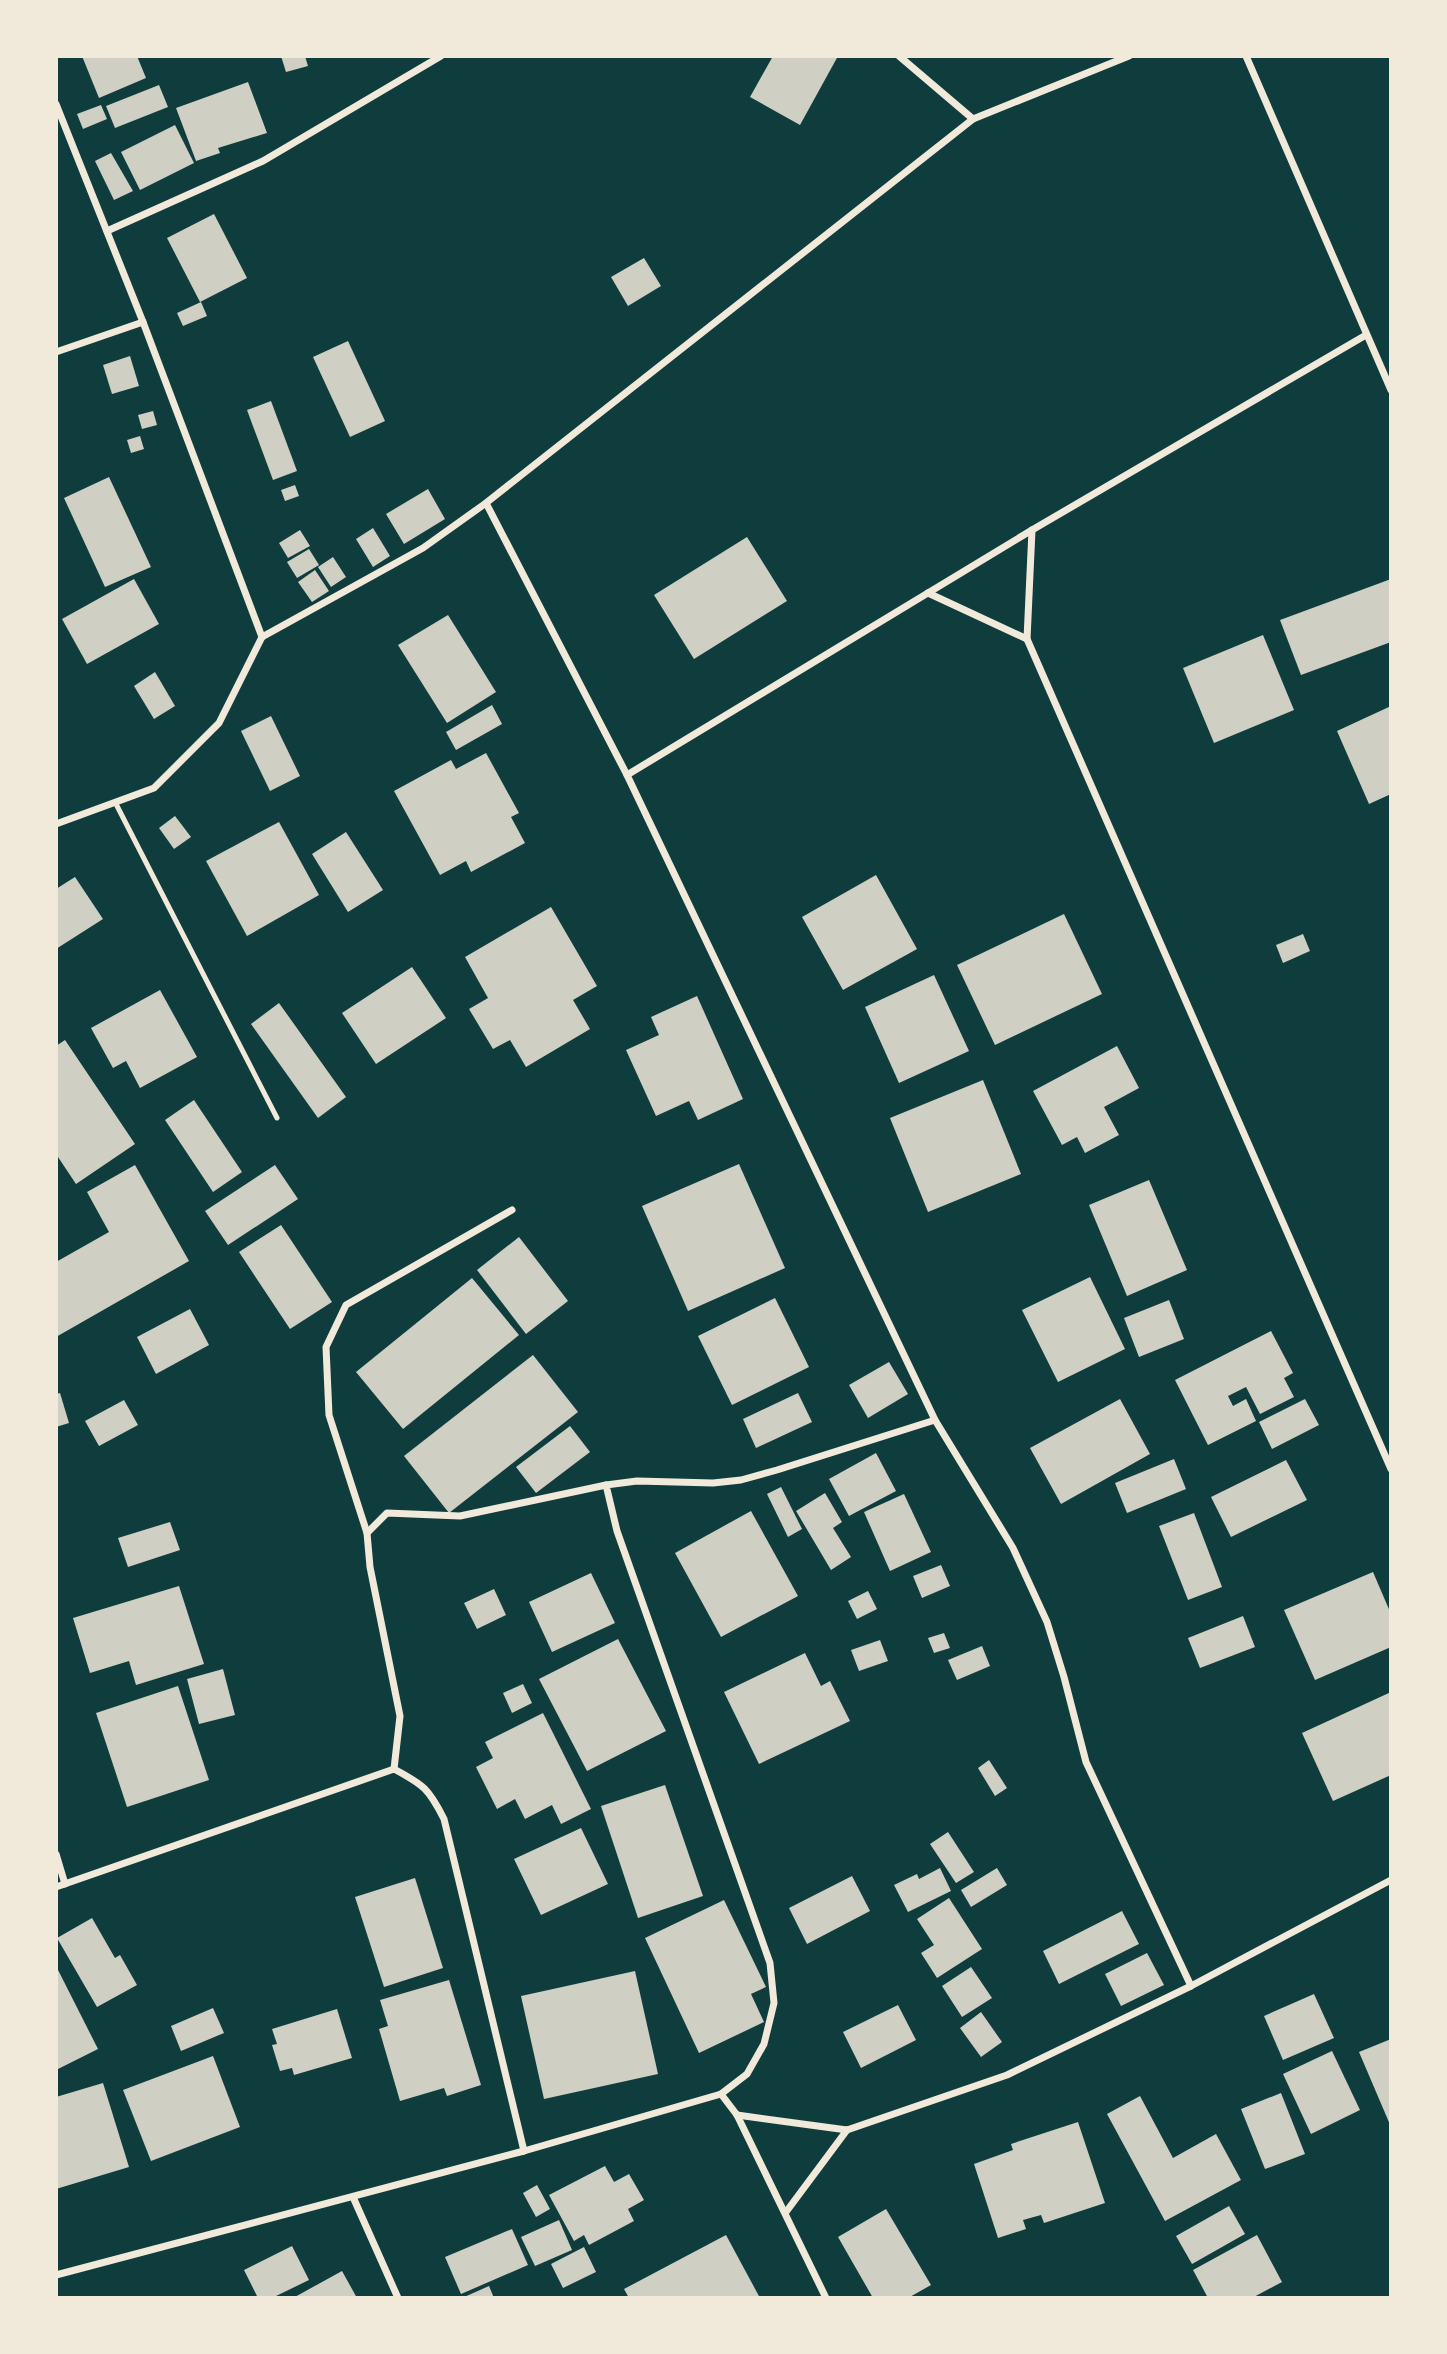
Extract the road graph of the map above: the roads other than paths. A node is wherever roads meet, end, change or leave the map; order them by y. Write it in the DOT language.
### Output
graph roads {
  1 [pos="441,56"];
  2 [pos="899,56"];
  3 [pos="1129,56"];
  4 [pos="1246,56"];
  5 [pos="56,104"];
  6 [pos="973,119"];
  7 [pos="107,231"];
  8 [pos="143,322"];
  9 [pos="1366,335"];
  10 [pos="56,352"];
  11 [pos="1391,390"];
  12 [pos="486,503"];
  13 [pos="1032,530"];
  14 [pos="928,593"];
  15 [pos="262,637"];
  16 [pos="1027,639"];
  17 [pos="627,775"];
  18 [pos="115,802"];
  19 [pos="56,824"];
  20 [pos="277,1118"];
  21 [pos="512,1210"];
  22 [pos="935,1420"];
  23 [pos="1391,1469"];
  24 [pos="606,1485"];
  25 [pos="368,1533"];
  26 [pos="394,1769"];
  27 [pos="56,1854"];
  28 [pos="1391,1880"];
  29 [pos="65,1884"];
  30 [pos="56,1887"];
  31 [pos="1191,1986"];
  32 [pos="720,2094"];
  33 [pos="737,2115"];
  34 [pos="847,2130"];
  35 [pos="524,2151"];
  36 [pos="353,2197"];
  37 [pos="786,2212"];
  38 [pos="56,2275"];
  39 [pos="398,2298"];
  40 [pos="826,2298"];
  1 -- 7 [label="street"];
  2 -- 6 [label="street"];
  3 -- 6 [label="street"];
  4 -- 9 [label="street"];
  5 -- 7 [label="street"];
  6 -- 12 [label="street"];
  7 -- 8 [label="street"];
  8 -- 10 [label="street"];
  8 -- 15 [label="street"];
  9 -- 11 [label="street"];
  9 -- 13 [label="street"];
  12 -- 15 [label="street"];
  12 -- 17 [label="street"];
  13 -- 14 [label="street"];
  13 -- 16 [label="street"];
  14 -- 16 [label="street"];
  14 -- 17 [label="street"];
  15 -- 18 [label="street"];
  16 -- 23 [label="street"];
  17 -- 22 [label="street"];
  18 -- 19 [label="street"];
  18 -- 20 [label="lane"];
  21 -- 25 [label="street"];
  22 -- 24 [label="street"];
  22 -- 31 [label="street"];
  24 -- 25 [label="street"];
  24 -- 32 [label="street"];
  25 -- 26 [label="street"];
  26 -- 29 [label="street"];
  26 -- 35 [label="street"];
  27 -- 29 [label="street"];
  28 -- 31 [label="street"];
  29 -- 30 [label="street"];
  31 -- 34 [label="street"];
  32 -- 33 [label="street"];
  32 -- 35 [label="street"];
  33 -- 34 [label="street"];
  33 -- 37 [label="street"];
  34 -- 37 [label="street"];
  35 -- 36 [label="street"];
  36 -- 38 [label="street"];
  36 -- 39 [label="street"];
  37 -- 40 [label="street"];
}
